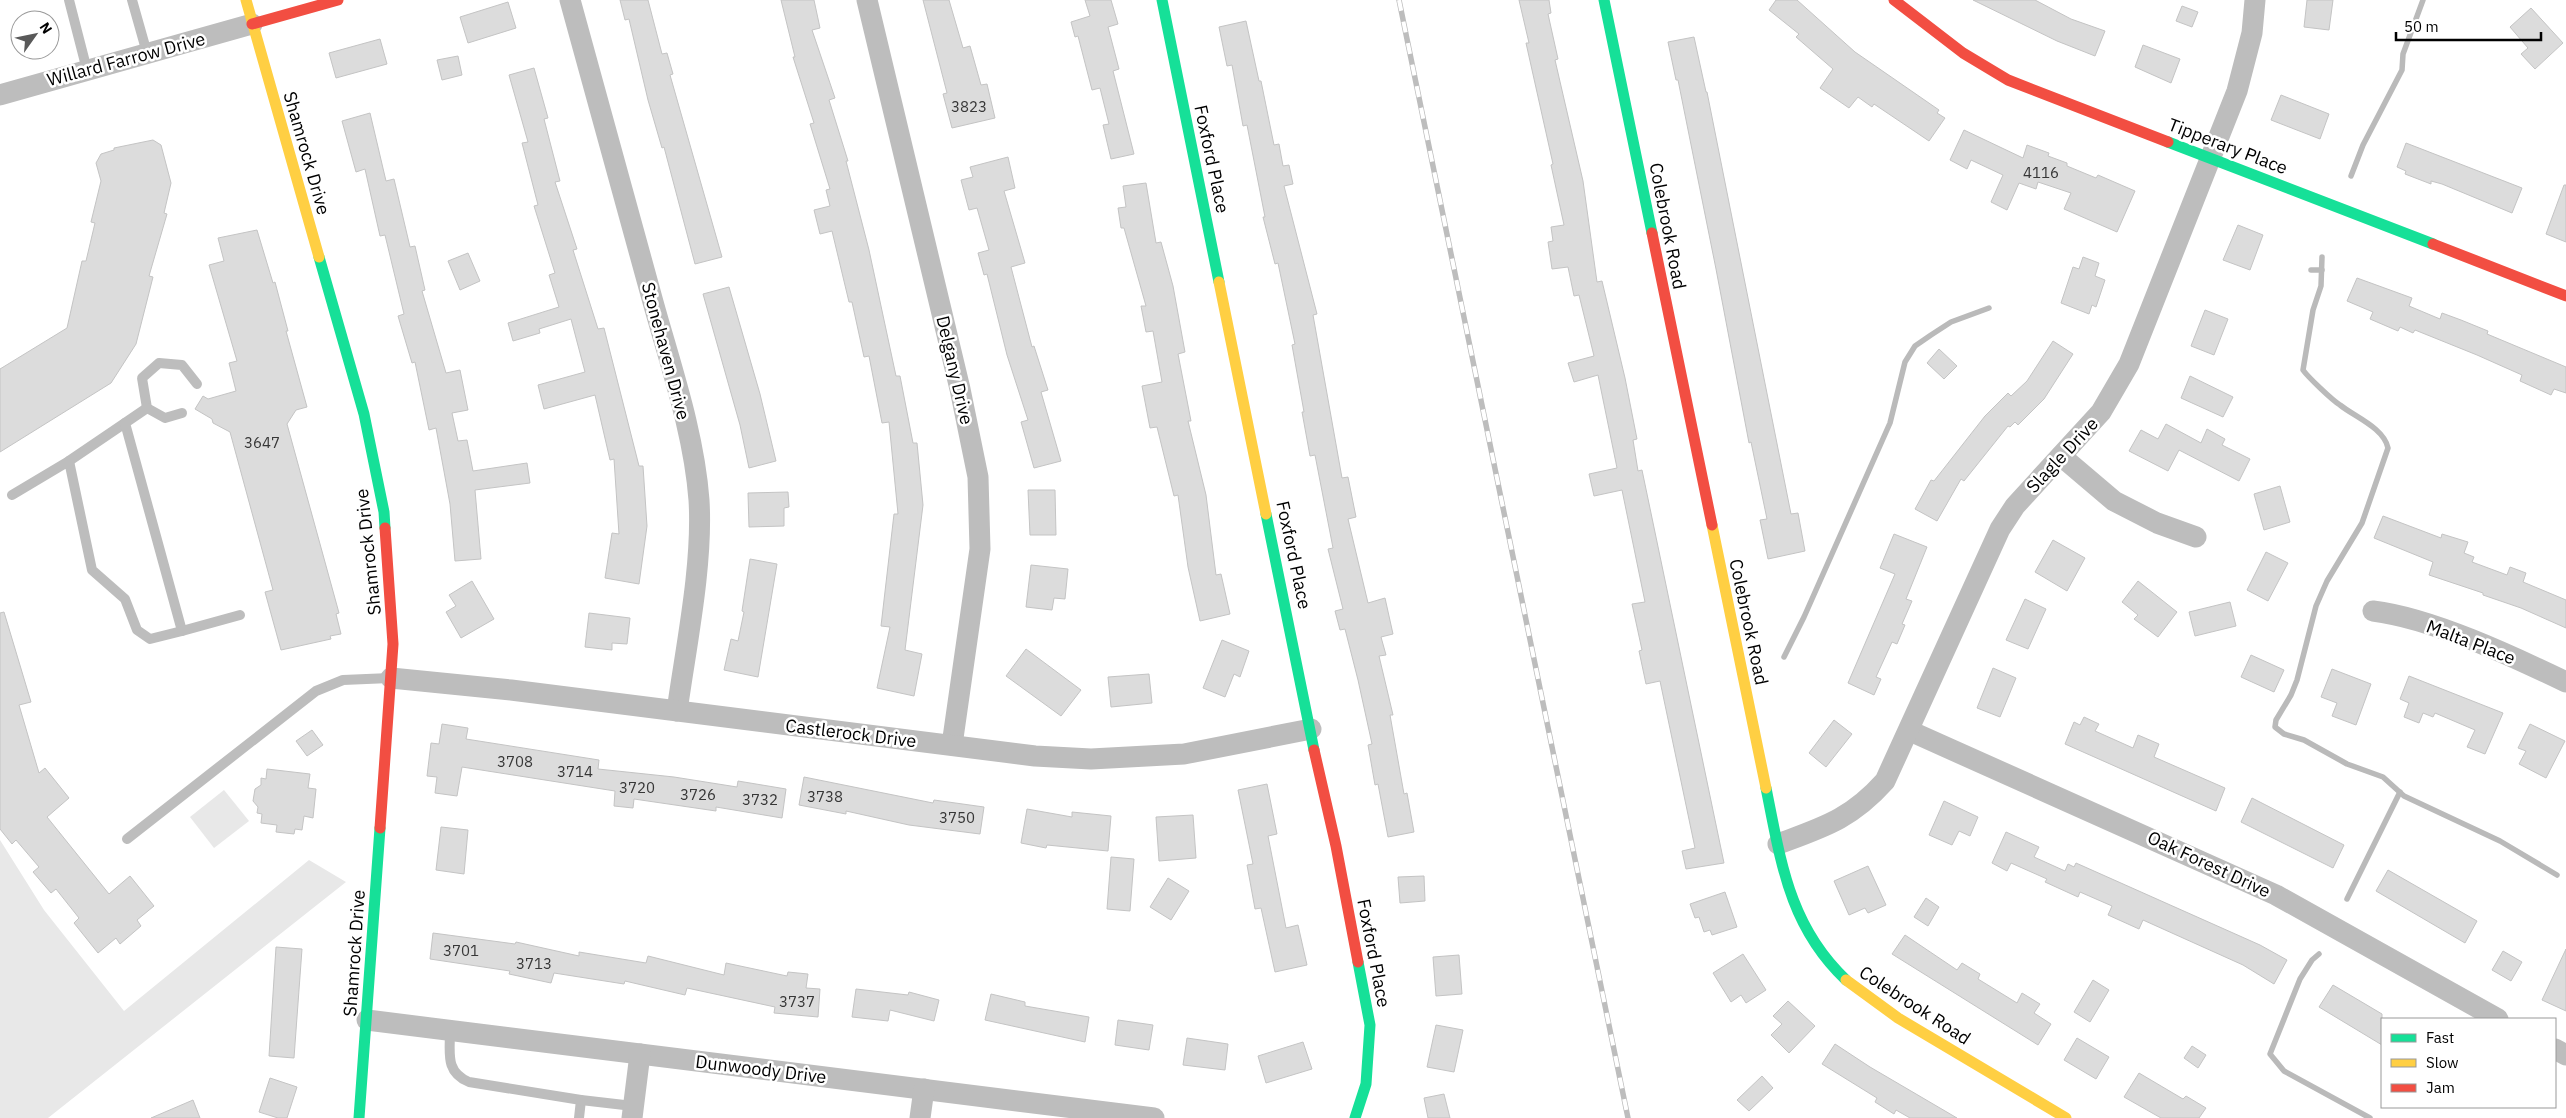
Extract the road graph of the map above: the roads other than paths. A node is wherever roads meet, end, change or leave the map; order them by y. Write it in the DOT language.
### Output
graph roads {
  1 [pos="70,0"];
  2 [pos="132,0"];
  3 [pos="246,0"];
  4 [pos="338,0"];
  5 [pos="570,0"];
  6 [pos="867,0"];
  7 [pos="1162,0"];
  8 [pos="1604,0"];
  9 [pos="1894,0"];
  10 [pos="2256,0"];
  11 [pos="252,24"];
  12 [pos="147,53"];
  13 [pos="87,70"];
  14 [pos="0,95"];
  15 [pos="2210,157"];
  16 [pos="2566,296"];
  17 [pos="197,384"];
  18 [pos="146,408"];
  19 [pos="182,413"];
  20 [pos="125,423"];
  21 [pos="2061,456"];
  22 [pos="69,461"];
  23 [pos="12,495"];
  24 [pos="2196,537"];
  25 [pos="2373,611"];
  26 [pos="240,615"];
  27 [pos="182,631"];
  28 [pos="391,678"];
  29 [pos="2566,682"];
  30 [pos="677,711"];
  31 [pos="1310,729"];
  32 [pos="1910,731"];
  33 [pos="952,745"];
  34 [pos="127,840"];
  35 [pos="1778,844"];
  36 [pos="2496,1018"];
  37 [pos="367,1020"];
  38 [pos="450,1031"];
  39 [pos="640,1054"];
  40 [pos="924,1089"];
  41 [pos="581,1100"];
  42 [pos="632,1112"];
  43 [pos="359,1118"];
  44 [pos="579,1118"];
  45 [pos="920,1118"];
  46 [pos="1154,1118"];
  47 [pos="1355,1118"];
  48 [pos="2066,1118"];
  1 -- 13 [label="lane"];
  2 -- 12 [label="lane"];
  3 -- 11 [label="street, Shamrock Drive"];
  4 -- 11 [label="street"];
  5 -- 30 [label="street, Stonehaven Drive"];
  6 -- 33 [label="street, Delgany Drive"];
  7 -- 31 [label="street, Foxford Place"];
  8 -- 35 [label="street, Colebrook Road"];
  9 -- 15 [label="street, Tipperary Place"];
  10 -- 15 [label="street, Slagle Drive"];
  11 -- 12 [label="street, Willard Farrow Drive"];
  11 -- 28 [label="street, Shamrock Drive"];
  12 -- 13 [label="street, Willard Farrow Drive"];
  13 -- 14 [label="street, Willard Farrow Drive"];
  15 -- 16 [label="street, Tipperary Place"];
  15 -- 21 [label="street, Slagle Drive"];
  17 -- 18 [label="lane"];
  18 -- 19 [label="lane"];
  18 -- 20 [label="lane"];
  20 -- 22 [label="lane"];
  20 -- 27 [label="lane"];
  21 -- 24 [label="street"];
  21 -- 32 [label="street, Slagle Drive"];
  22 -- 23 [label="lane"];
  22 -- 27 [label="lane"];
  25 -- 29 [label="street, Malta Place"];
  26 -- 27 [label="lane"];
  28 -- 30 [label="street, Castlerock Drive"];
  28 -- 34 [label="lane"];
  28 -- 37 [label="street, Shamrock Drive"];
  30 -- 33 [label="street, Castlerock Drive"];
  31 -- 33 [label="street, Castlerock Drive"];
  31 -- 47 [label="street, Foxford Place"];
  32 -- 35 [label="street, Slagle Drive"];
  32 -- 36 [label="street, Oak Forest Drive"];
  35 -- 48 [label="street, Colebrook Road"];
  37 -- 38 [label="street, Dunwoody Drive"];
  37 -- 43 [label="street, Shamrock Drive"];
  38 -- 39 [label="street, Dunwoody Drive"];
  38 -- 41 [label="lane"];
  39 -- 40 [label="street, Dunwoody Drive"];
  39 -- 42 [label="street"];
  40 -- 45 [label="street"];
  40 -- 46 [label="street, Dunwoody Drive"];
  41 -- 42 [label="lane"];
  41 -- 44 [label="lane"];
}
